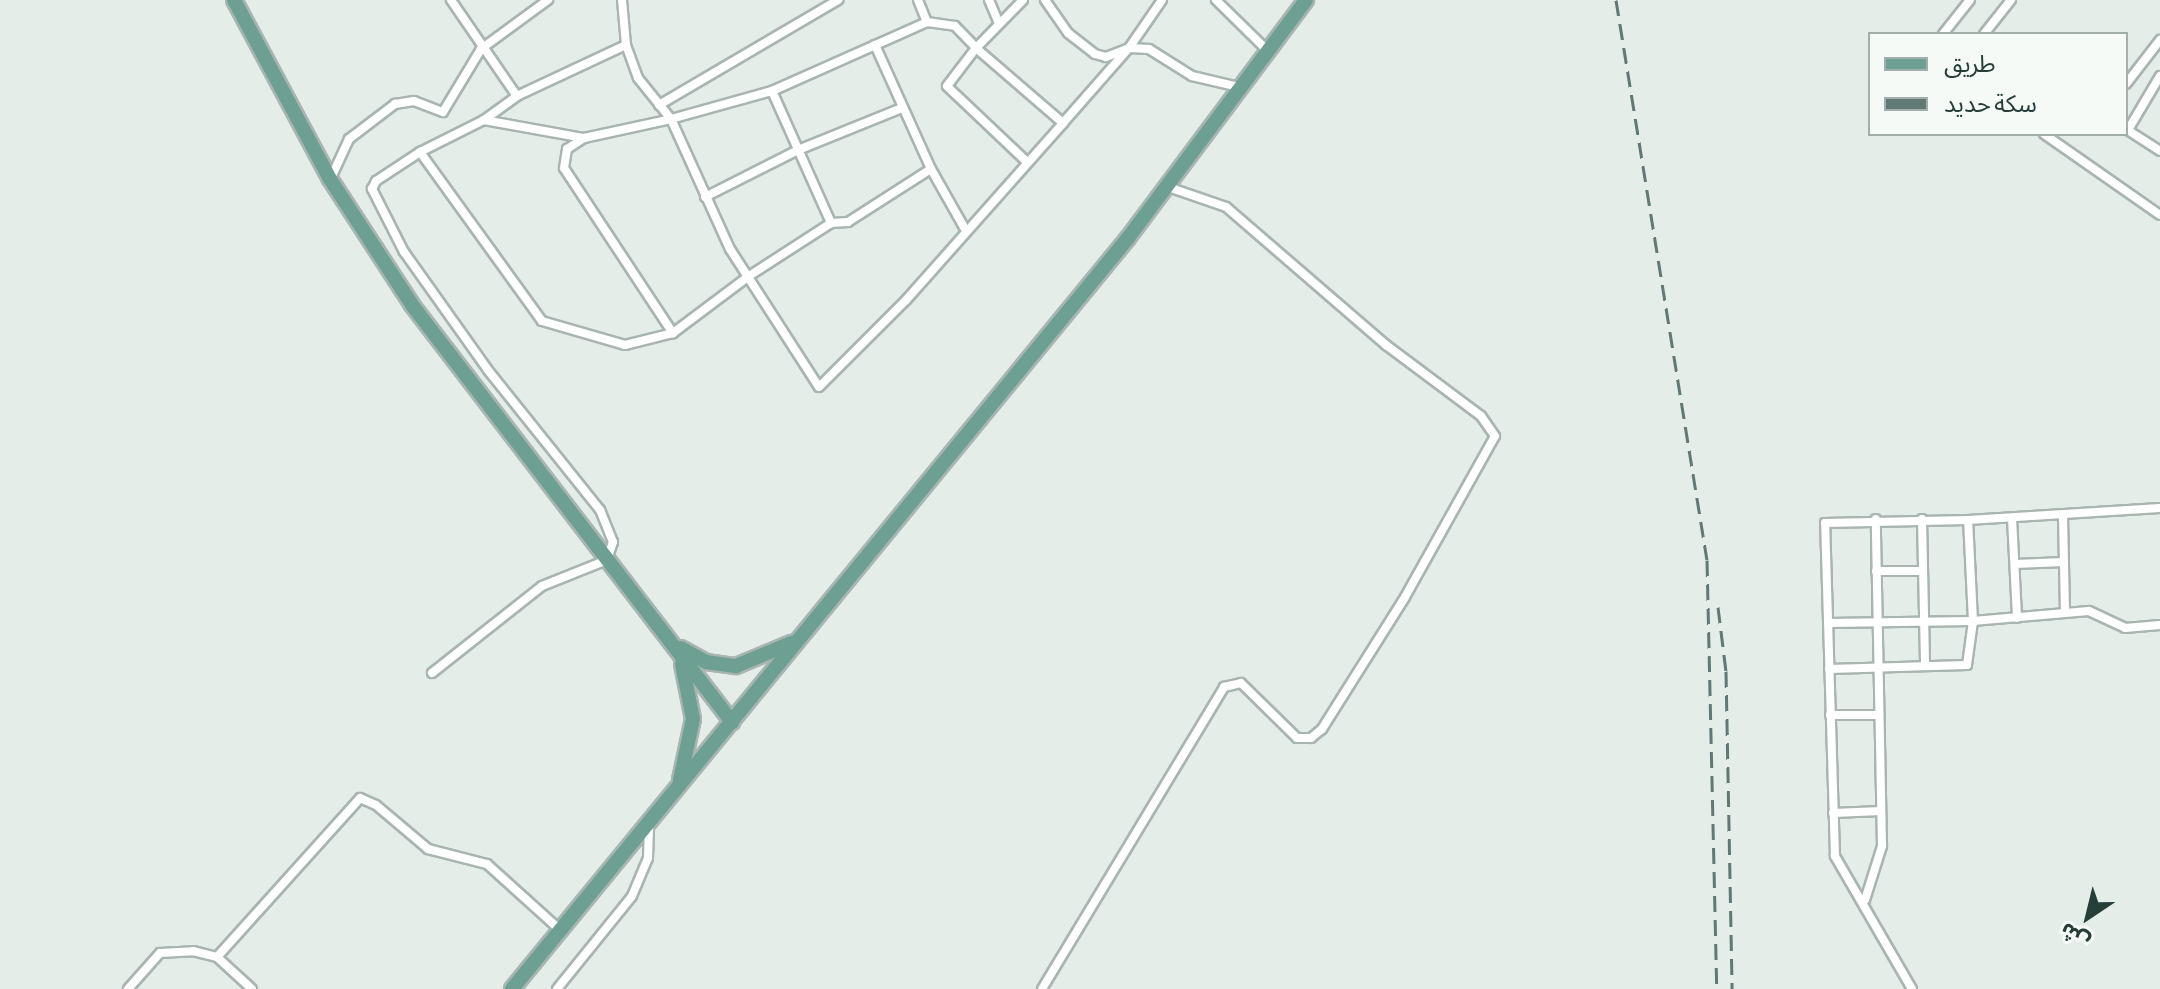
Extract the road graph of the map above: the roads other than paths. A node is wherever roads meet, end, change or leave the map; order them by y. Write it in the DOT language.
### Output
graph roads {
  1 [pos="234,0"];
  2 [pos="451,0"];
  3 [pos="548,0"];
  4 [pos="622,0"];
  5 [pos="838,0"];
  6 [pos="918,0"];
  7 [pos="989,0"];
  8 [pos="1023,0"];
  9 [pos="1045,0"];
  10 [pos="1162,0"];
  11 [pos="1216,0"];
  12 [pos="1306,0"];
  13 [pos="1970,0"];
  14 [pos="2011,0"];
  15 [pos="927,22"];
  16 [pos="999,23"];
  17 [pos="1946,32"];
  18 [pos="1986,32"];
  19 [pos="2160,40"];
  20 [pos="626,45"];
  21 [pos="875,45"];
  22 [pos="976,48"];
  23 [pos="1129,48"];
  24 [pos="481,49"];
  25 [pos="1270,52"];
  26 [pos="2160,76"];
  27 [pos="2128,81"];
  28 [pos="1244,88"];
  29 [pos="772,91"];
  30 [pos="517,96"];
  31 [pos="659,105"];
  32 [pos="902,108"];
  33 [pos="671,119"];
  34 [pos="484,120"];
  35 [pos="1063,123"];
  36 [pos="2128,127"];
  37 [pos="2128,130"];
  38 [pos="2047,136"];
  39 [pos="584,138"];
  40 [pos="798,150"];
  41 [pos="2160,151"];
  42 [pos="420,152"];
  43 [pos="1027,162"];
  44 [pos="931,169"];
  45 [pos="330,179"];
  46 [pos="1168,187"];
  47 [pos="705,197"];
  48 [pos="2160,215"];
  49 [pos="831,223"];
  50 [pos="965,229"];
  51 [pos="749,276"];
  52 [pos="673,333"];
  53 [pos="2160,508"];
  54 [pos="2063,516"];
  55 [pos="2012,518"];
  56 [pos="1876,519"];
  57 [pos="1922,519"];
  58 [pos="1968,520"];
  59 [pos="607,560"];
  60 [pos="2064,562"];
  61 [pos="2015,564"];
  62 [pos="1876,571"];
  63 [pos="1923,571"];
  64 [pos="2065,612"];
  65 [pos="2017,618"];
  66 [pos="1924,620"];
  67 [pos="1973,621"];
  68 [pos="1828,623"];
  69 [pos="1876,623"];
  70 [pos="2160,625"];
  71 [pos="802,636"];
  72 [pos="674,644"];
  73 [pos="1877,666"];
  74 [pos="1925,666"];
  75 [pos="1829,669"];
  76 [pos="432,673"];
  77 [pos="1830,715"];
  78 [pos="1879,715"];
  79 [pos="732,722"];
  80 [pos="678,786"];
  81 [pos="1881,811"];
  82 [pos="1833,813"];
  83 [pos="649,821"];
  84 [pos="1865,900"];
  85 [pos="559,929"];
  86 [pos="217,957"];
  87 [pos="128,989"];
  88 [pos="252,989"];
  89 [pos="512,989"];
  90 [pos="557,989"];
  91 [pos="1042,989"];
  92 [pos="1912,989"];
  1 -- 45 [label="main road"];
  2 -- 24 [label="street"];
  3 -- 24 [label="street"];
  4 -- 20 [label="street"];
  5 -- 31 [label="street"];
  6 -- 15 [label="street"];
  7 -- 16 [label="street"];
  8 -- 16 [label="street"];
  9 -- 23 [label="street"];
  10 -- 23 [label="street"];
  11 -- 25 [label="street"];
  12 -- 25 [label="main road"];
  13 -- 17 [label="street"];
  14 -- 18 [label="street"];
  15 -- 21 [label="street"];
  15 -- 22 [label="street"];
  16 -- 22 [label="street"];
  19 -- 27 [label="street"];
  20 -- 30 [label="street"];
  20 -- 31 [label="street"];
  21 -- 29 [label="street"];
  21 -- 32 [label="street"];
  22 -- 35 [label="street"];
  22 -- 43 [label="street"];
  23 -- 28 [label="street"];
  23 -- 35 [label="street"];
  24 -- 30 [label="street"];
  24 -- 45 [label="street"];
  25 -- 28 [label="main road"];
  26 -- 36 [label="street"];
  28 -- 46 [label="main road"];
  29 -- 33 [label="street"];
  29 -- 40 [label="street"];
  30 -- 34 [label="street"];
  31 -- 33 [label="street"];
  32 -- 40 [label="street"];
  32 -- 44 [label="street"];
  33 -- 39 [label="street"];
  33 -- 47 [label="street"];
  34 -- 39 [label="street"];
  34 -- 42 [label="street"];
  35 -- 43 [label="street"];
  37 -- 41 [label="street"];
  38 -- 48 [label="street"];
  39 -- 52 [label="street"];
  40 -- 47 [label="street"];
  40 -- 49 [label="street"];
  42 -- 52 [label="street"];
  42 -- 59 [label="street"];
  43 -- 50 [label="street"];
  44 -- 49 [label="street"];
  44 -- 50 [label="street"];
  45 -- 59 [label="main road"];
  46 -- 71 [label="main road"];
  46 -- 91 [label="street"];
  47 -- 51 [label="street"];
  49 -- 51 [label="street"];
  50 -- 51 [label="street"];
  51 -- 52 [label="street"];
  53 -- 54 [label="street"];
  54 -- 55 [label="street"];
  54 -- 60 [label="street"];
  55 -- 58 [label="street"];
  55 -- 61 [label="street"];
  56 -- 57 [label="street"];
  56 -- 62 [label="street"];
  56 -- 68 [label="street"];
  57 -- 58 [label="street"];
  57 -- 63 [label="street"];
  58 -- 67 [label="street"];
  59 -- 72 [label="main road"];
  59 -- 76 [label="street"];
  60 -- 61 [label="street"];
  60 -- 64 [label="street"];
  61 -- 65 [label="street"];
  62 -- 63 [label="street"];
  62 -- 69 [label="street"];
  63 -- 66 [label="street"];
  64 -- 65 [label="street"];
  64 -- 70 [label="street"];
  65 -- 67 [label="street"];
  66 -- 67 [label="street"];
  66 -- 69 [label="street"];
  66 -- 74 [label="street"];
  67 -- 74 [label="street"];
  68 -- 69 [label="street"];
  68 -- 75 [label="street"];
  69 -- 73 [label="street"];
  71 -- 72 [label="main road"];
  71 -- 79 [label="main road"];
  72 -- 79 [label="main road"];
  72 -- 80 [label="main road"];
  73 -- 74 [label="street"];
  73 -- 75 [label="street"];
  73 -- 78 [label="street"];
  75 -- 77 [label="street"];
  77 -- 78 [label="street"];
  77 -- 82 [label="street"];
  78 -- 81 [label="street"];
  79 -- 80 [label="main road"];
  80 -- 83 [label="main road"];
  81 -- 82 [label="street"];
  81 -- 84 [label="street"];
  82 -- 84 [label="street"];
  83 -- 85 [label="main road"];
  83 -- 90 [label="street"];
  84 -- 92 [label="street"];
  85 -- 86 [label="street"];
  85 -- 89 [label="main road"];
  86 -- 87 [label="street"];
  86 -- 88 [label="street"];
}
